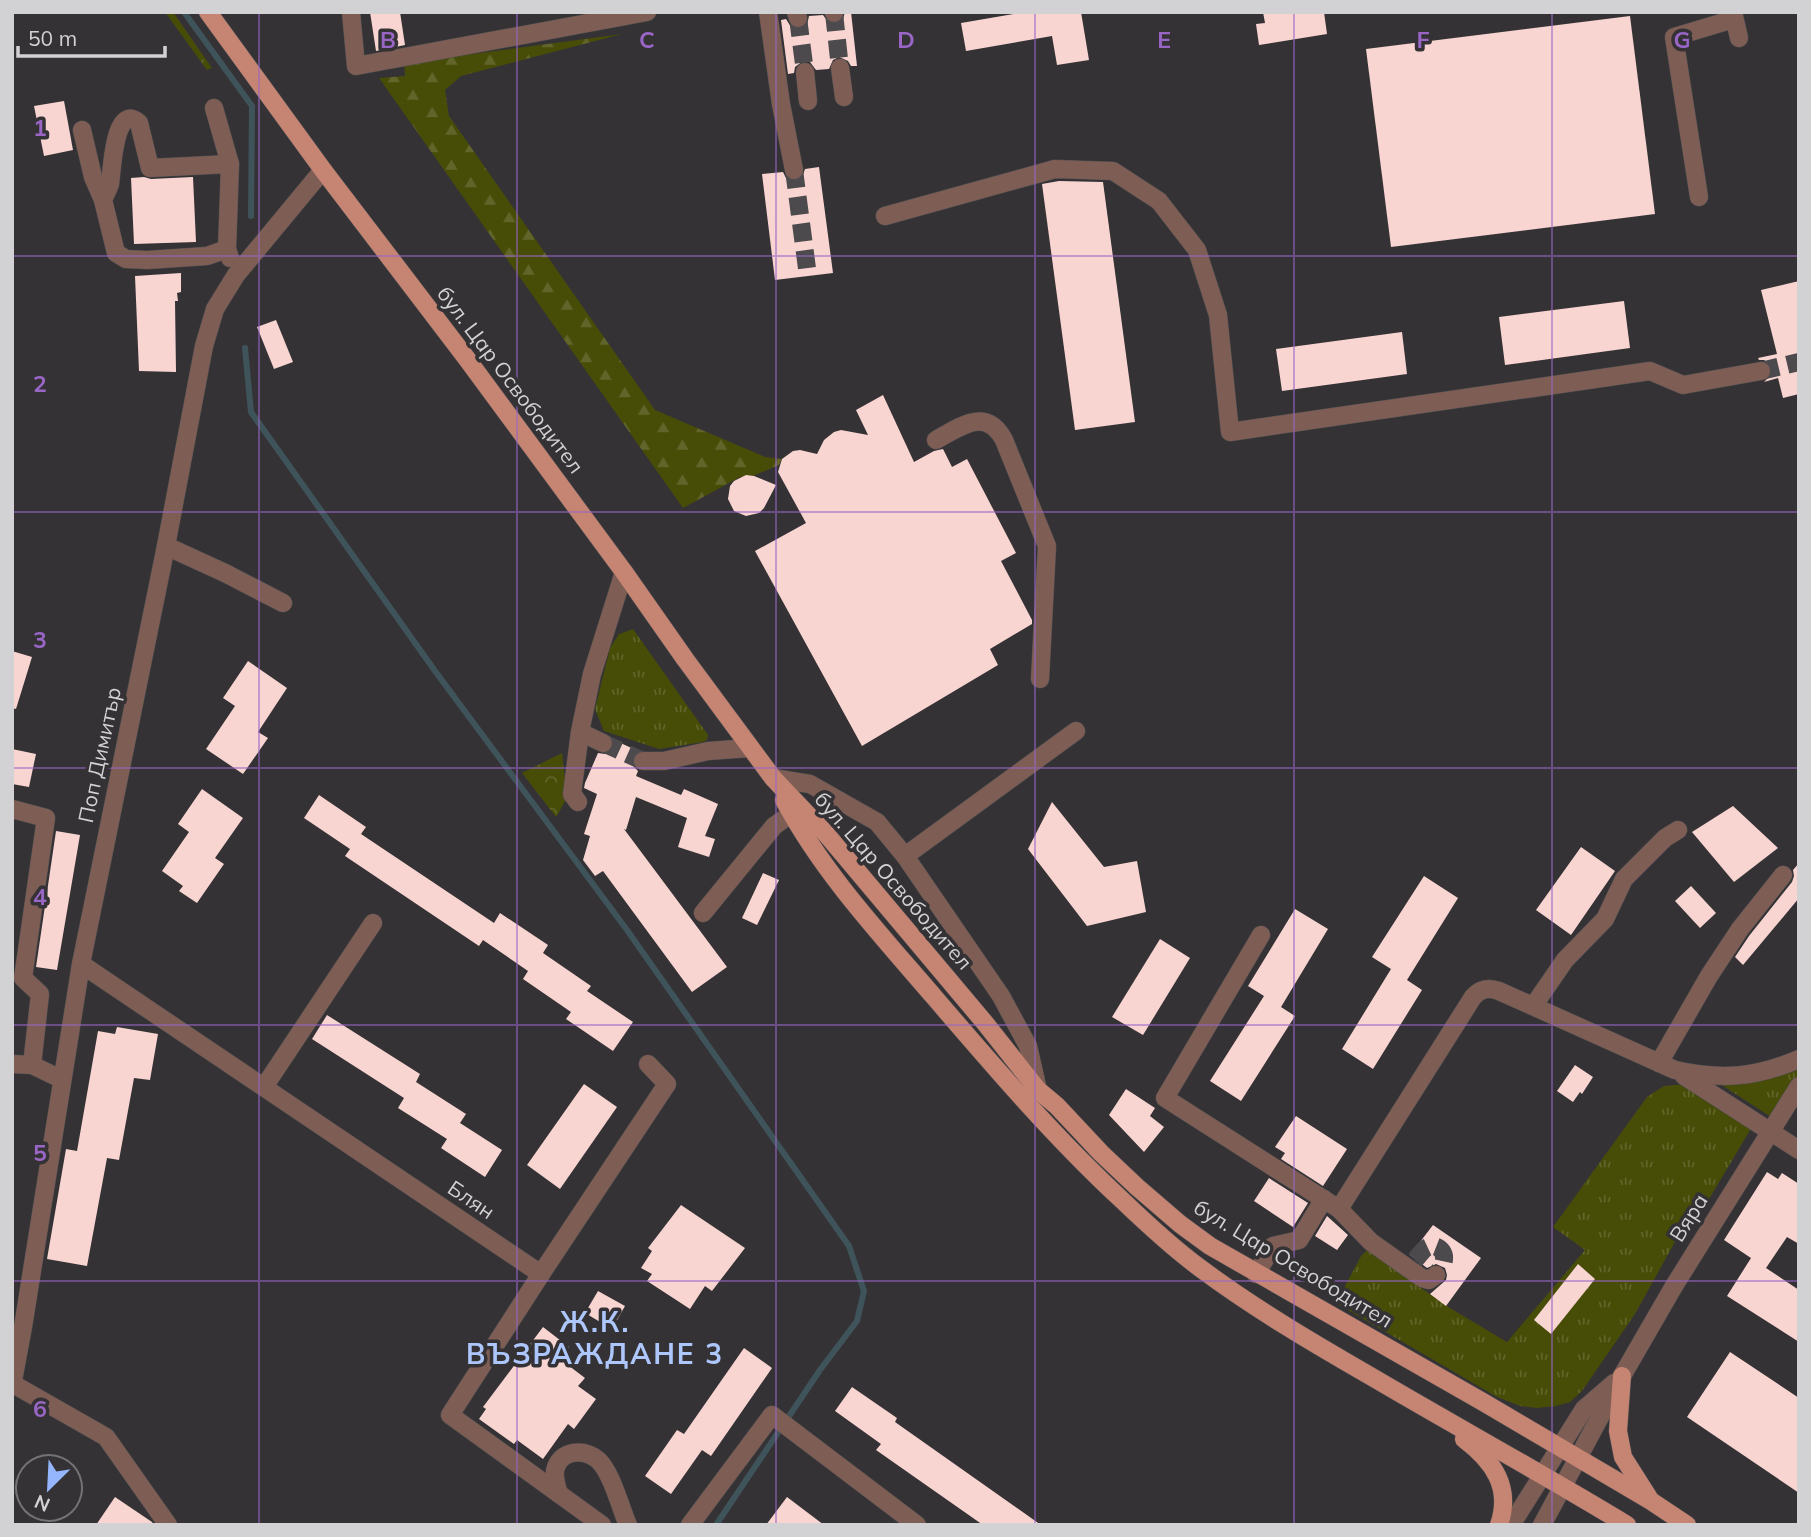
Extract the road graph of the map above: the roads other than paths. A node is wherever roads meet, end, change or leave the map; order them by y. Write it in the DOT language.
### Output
graph roads {
  1 [pos="208,12"];
  2 [pos="351,12"];
  3 [pos="647,12"];
  4 [pos="768,12"];
  5 [pos="1734,15"];
  6 [pos="1739,38"];
  7 [pos="840,68"];
  8 [pos="806,72"];
  9 [pos="844,97"];
  10 [pos="808,101"];
  11 [pos="214,108"];
  12 [pos="82,130"];
  13 [pos="230,164"];
  14 [pos="323,170"];
  15 [pos="794,170"];
  16 [pos="1699,197"];
  17 [pos="103,200"];
  18 [pos="885,216"];
  19 [pos="227,249"];
  20 [pos="236,275"];
  21 [pos="1762,371"];
  22 [pos="936,440"];
  23 [pos="166,546"];
  24 [pos="624,572"];
  25 [pos="283,603"];
  26 [pos="1040,679"];
  27 [pos="1076,731"];
  28 [pos="580,732"];
  29 [pos="603,743"];
  30 [pos="750,748"];
  31 [pos="643,761"];
  32 [pos="773,778"];
  33 [pos="578,802"];
  34 [pos="12,809"];
  35 [pos="792,814"];
  36 [pos="1678,830"];
  37 [pos="905,856"];
  38 [pos="1783,874"];
  39 [pos="704,913"];
  40 [pos="373,923"];
  41 [pos="1261,935"];
  42 [pos="81,964"];
  43 [pos="1534,1005"];
  44 [pos="1799,1059"];
  45 [pos="12,1064"];
  46 [pos="648,1064"];
  47 [pos="32,1065"];
  48 [pos="1667,1066"];
  49 [pos="61,1079"];
  50 [pos="1799,1086"];
  51 [pos="264,1087"];
  52 [pos="1038,1090"];
  53 [pos="1770,1131"];
  54 [pos="1799,1150"];
  55 [pos="1332,1204"];
  56 [pos="1256,1274"];
  57 [pos="541,1275"];
  58 [pos="1436,1275"];
  59 [pos="18,1326"];
  60 [pos="1622,1376"];
  61 [pos="12,1385"];
  62 [pos="1420,1405"];
  63 [pos="1559,1447"];
  64 [pos="1578,1458"];
  65 [pos="1542,1475"];
  66 [pos="1563,1486"];
  67 [pos="552,1488"];
  68 [pos="1651,1501"];
  69 [pos="168,1525"];
  70 [pos="602,1525"];
  71 [pos="628,1525"];
  72 [pos="690,1525"];
  73 [pos="918,1525"];
  74 [pos="1499,1525"];
  75 [pos="1511,1525"];
  76 [pos="1542,1525"];
  77 [pos="1627,1525"];
  78 [pos="1687,1525"];
  1 -- 14 [label="main road, бул. Цар Освободител"];
  2 -- 3 [label="street"];
  4 -- 15 [label="street"];
  5 -- 6 [label="street"];
  5 -- 16 [label="street"];
  7 -- 9 [label="street"];
  8 -- 10 [label="street"];
  11 -- 13 [label="street"];
  12 -- 17 [label="street"];
  13 -- 17 [label="street"];
  13 -- 19 [label="street"];
  14 -- 20 [label="street, Поп Димитър"];
  14 -- 24 [label="main road, бул. Цар Освободител"];
  17 -- 19 [label="street"];
  18 -- 21 [label="street"];
  19 -- 20 [label="street"];
  20 -- 23 [label="street, Поп Димитър"];
  22 -- 26 [label="street"];
  23 -- 25 [label="street"];
  23 -- 42 [label="street, Поп Димитър"];
  24 -- 28 [label="street"];
  24 -- 30 [label="main road, бул. Цар Освободител"];
  27 -- 37 [label="street"];
  28 -- 29 [label="street"];
  28 -- 33 [label="street"];
  30 -- 31 [label="street"];
  30 -- 32 [label="main road, бул. Цар Освободител"];
  32 -- 35 [label="main road, бул. Цар Освободител"];
  32 -- 37 [label="street"];
  32 -- 52 [label="main road, бул. Цар Освободител"];
  34 -- 47 [label="street"];
  35 -- 39 [label="street"];
  35 -- 62 [label="main road, бул. Цар Освободител"];
  36 -- 43 [label="street"];
  37 -- 52 [label="street"];
  38 -- 48 [label="street"];
  40 -- 51 [label="street"];
  41 -- 55 [label="street"];
  42 -- 49 [label="street, Поп Димитър"];
  42 -- 51 [label="street, Блян"];
  43 -- 48 [label="street"];
  43 -- 55 [label="street"];
  44 -- 48 [label="street"];
  45 -- 47 [label="street"];
  46 -- 57 [label="street"];
  47 -- 49 [label="street"];
  48 -- 53 [label="street"];
  49 -- 59 [label="street, Поп Димитър"];
  50 -- 53 [label="street, Вяра"];
  51 -- 57 [label="street, Блян"];
  52 -- 56 [label="main road, бул. Цар Освободител"];
  53 -- 54 [label="street"];
  53 -- 60 [label="street, Вяра"];
  55 -- 56 [label="street"];
  55 -- 58 [label="street"];
  56 -- 63 [label="main road, бул. Цар Освободител"];
  57 -- 67 [label="street"];
  59 -- 61 [label="street, Поп Димитър"];
  60 -- 63 [label="street, Вяра"];
  60 -- 64 [label="street, Вяра"];
  60 -- 68 [label="main road"];
  61 -- 69 [label="street"];
  62 -- 65 [label="main road, бул. Цар Освободител"];
  62 -- 74 [label="main road"];
  63 -- 64 [label="main road, бул. Цар Освободител"];
  63 -- 65 [label="street, Вяра"];
  64 -- 66 [label="street, Вяра"];
  64 -- 68 [label="main road, бул. Цар Освободител"];
  65 -- 66 [label="main road, бул. Цар Освободител"];
  65 -- 75 [label="street, Вяра"];
  66 -- 76 [label="street, Вяра"];
  66 -- 77 [label="main road, бул. Цар Освободител"];
  67 -- 70 [label="street"];
  67 -- 71 [label="street"];
  68 -- 78 [label="main road, бул. Цар Освободител"];
  72 -- 73 [label="street"];
}
